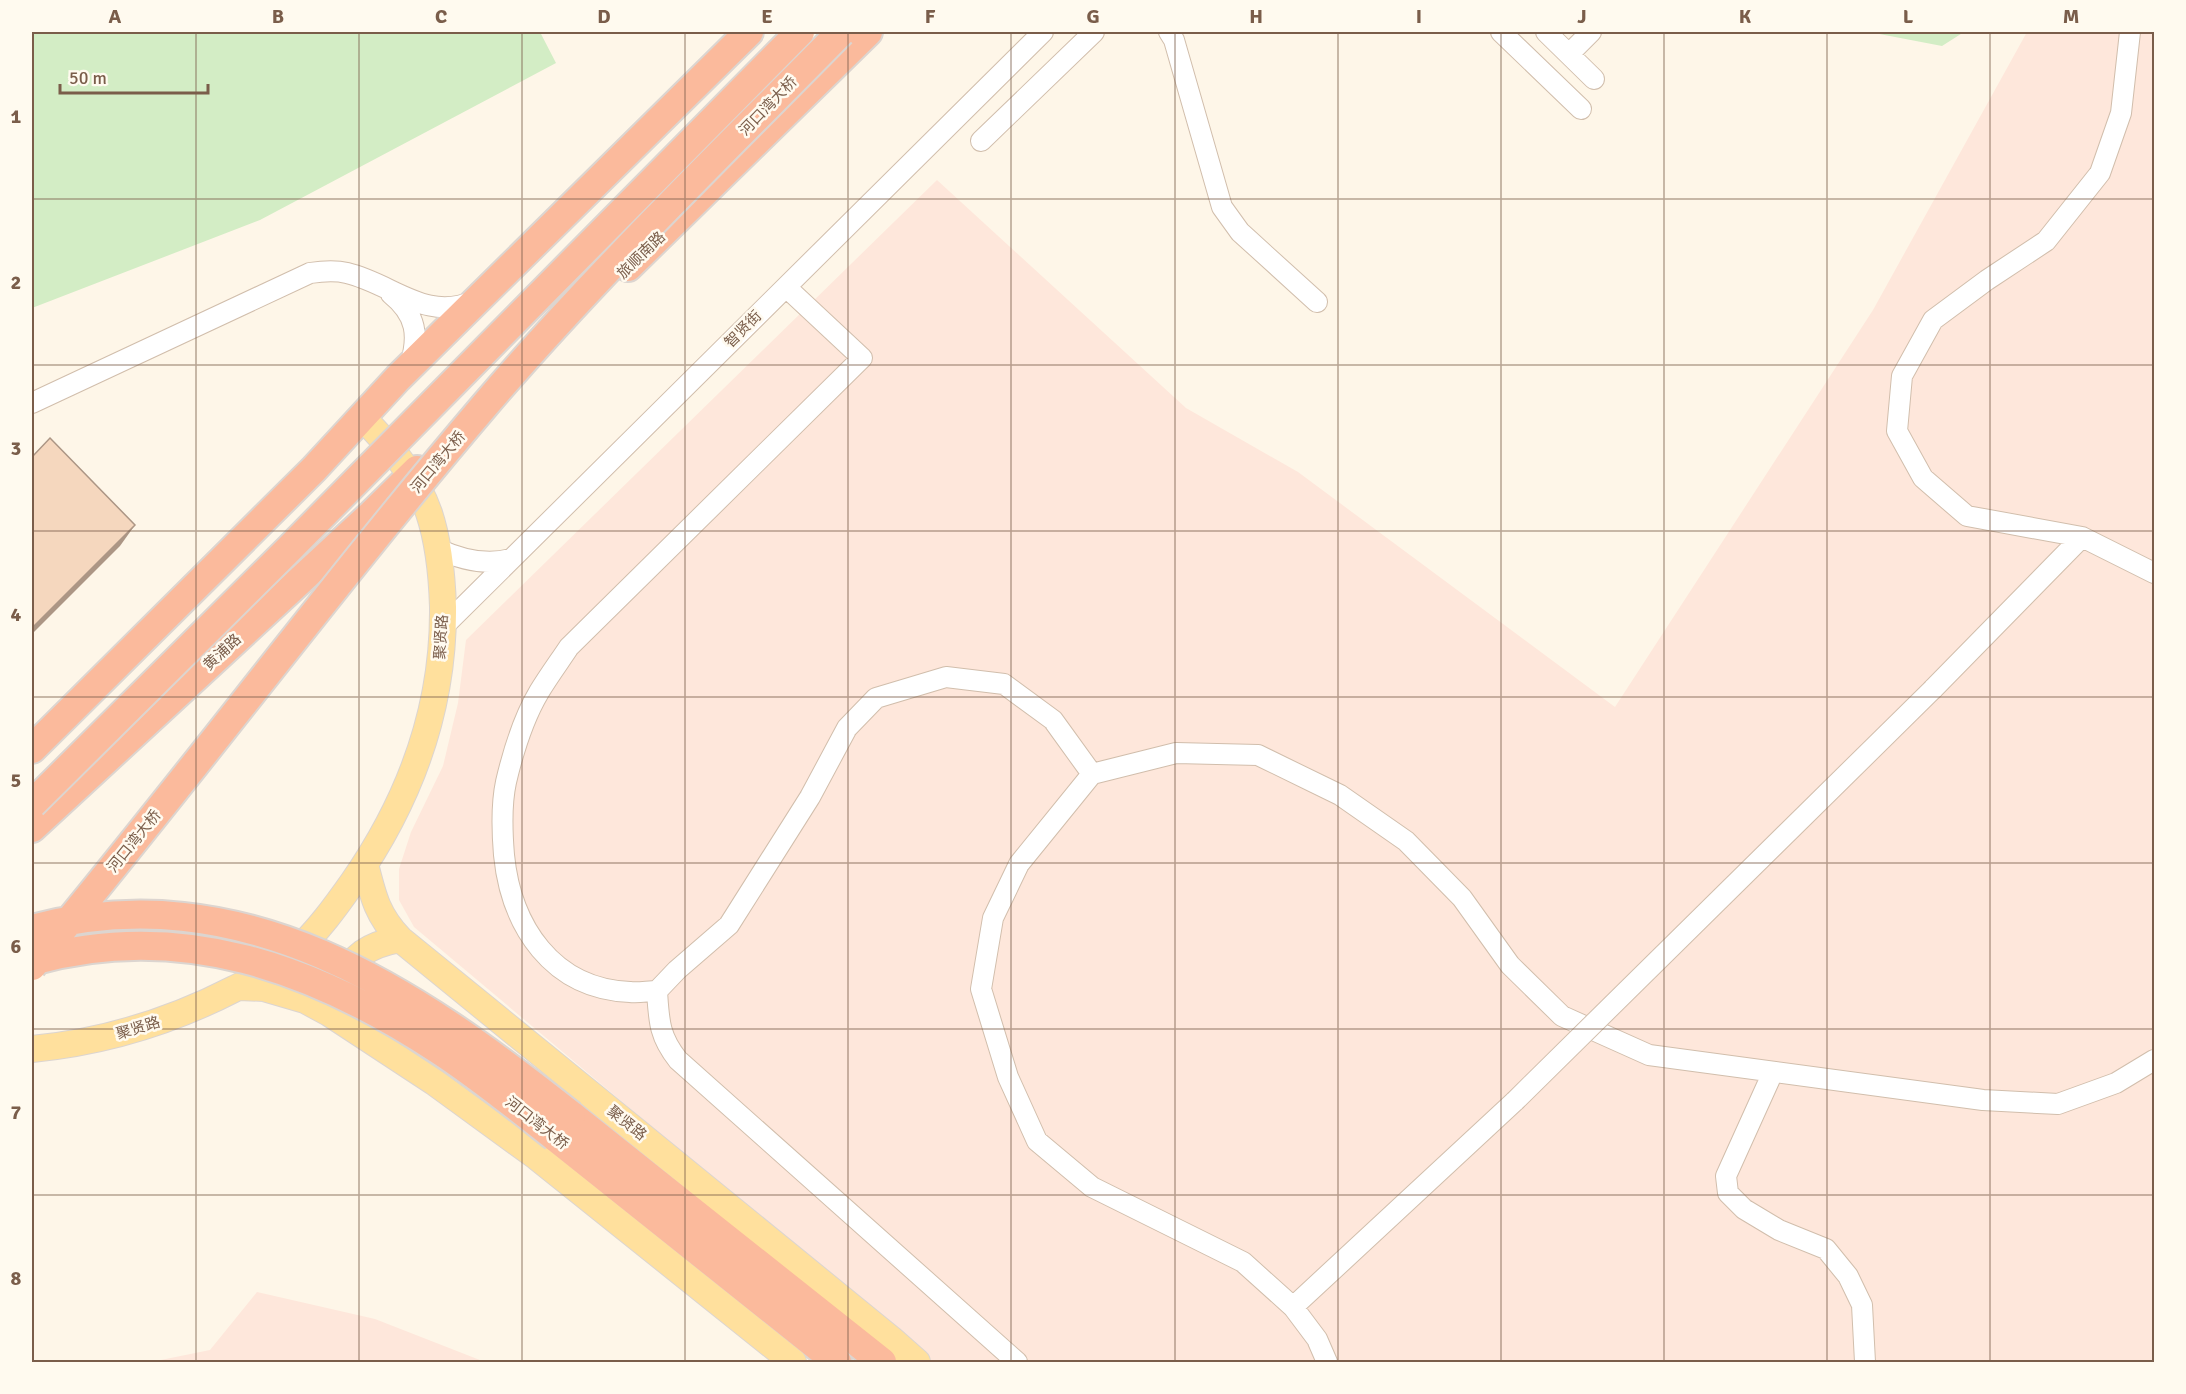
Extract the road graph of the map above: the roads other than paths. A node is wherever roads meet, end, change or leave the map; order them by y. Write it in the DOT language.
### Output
graph roads {
  1 [pos="749,32"];
  2 [pos="800,32"];
  3 [pos="841,32"];
  4 [pos="868,32"];
  5 [pos="1043,32"];
  6 [pos="1094,32"];
  7 [pos="1169,32"];
  8 [pos="1501,32"];
  9 [pos="1546,32"];
  10 [pos="1591,32"];
  11 [pos="2130,32"];
  12 [pos="1569,54"];
  13 [pos="1594,79"];
  14 [pos="1581,109"];
  15 [pos="981,141"];
  16 [pos="382,287"];
  17 [pos="786,287"];
  18 [pos="477,300"];
  19 [pos="1317,302"];
  20 [pos="410,366"];
  21 [pos="32,403"];
  22 [pos="362,417"];
  23 [pos="411,476"];
  24 [pos="2082,537"];
  25 [pos="438,549"];
  26 [pos="511,559"];
  27 [pos="2154,573"];
  28 [pos="443,627"];
  29 [pos="32,749"];
  30 [pos="1092,774"];
  31 [pos="32,804"];
  32 [pos="32,828"];
  33 [pos="365,864"];
  34 [pos="32,929"];
  35 [pos="400,939"];
  36 [pos="32,963"];
  37 [pos="239,987"];
  38 [pos="657,991"];
  39 [pos="329,1013"];
  40 [pos="32,1049"];
  41 [pos="2154,1060"];
  42 [pos="1773,1072"];
  43 [pos="563,1126"];
  44 [pos="1293,1307"];
  45 [pos="793,1362"];
  46 [pos="837,1362"];
  47 [pos="882,1362"];
  48 [pos="917,1362"];
  49 [pos="1017,1362"];
  50 [pos="1327,1362"];
  51 [pos="1865,1362"];
  1 -- 18 [label="highway"];
  2 -- 31 [label="highway, 河口湾大桥, bridge"];
  3 -- 36 [label="highway, 河口湾大桥, bridge"];
  4 -- 23 [label="highway, 旅顺南路"];
  5 -- 17 [label="street, 智贤街"];
  6 -- 15 [label="street"];
  7 -- 19 [label="street"];
  8 -- 14 [label="street"];
  9 -- 12 [label="street"];
  10 -- 12 [label="street"];
  11 -- 24 [label="street"];
  12 -- 13 [label="street"];
  16 -- 18 [label="street"];
  16 -- 20 [label="street"];
  16 -- 21 [label="street"];
  17 -- 26 [label="street, 智贤街"];
  17 -- 38 [label="street"];
  18 -- 20 [label="highway"];
  20 -- 22 [label="highway"];
  22 -- 23 [label="main road, 聚贤路"];
  22 -- 29 [label="highway"];
  23 -- 25 [label="main road, 聚贤路"];
  23 -- 32 [label="highway, 黄浦路"];
  24 -- 27 [label="street"];
  24 -- 44 [label="street, bridge"];
  25 -- 26 [label="street"];
  25 -- 28 [label="main road, 聚贤路"];
  26 -- 28 [label="street, 智贤街"];
  28 -- 33 [label="main road, 聚贤路"];
  30 -- 38 [label="street"];
  30 -- 42 [label="street"];
  30 -- 44 [label="street"];
  33 -- 35 [label="main road, 聚贤路"];
  33 -- 37 [label="main road, 聚贤路"];
  34 -- 43 [label="highway, 河口湾大桥, bridge"];
  35 -- 39 [label="main road"];
  35 -- 48 [label="main road, 聚贤路"];
  36 -- 43 [label="highway, 河口湾大桥, bridge"];
  37 -- 39 [label="main road"];
  37 -- 40 [label="main road, 聚贤路"];
  38 -- 49 [label="street"];
  39 -- 45 [label="main road"];
  41 -- 42 [label="street"];
  42 -- 51 [label="street"];
  43 -- 46 [label="highway, 河口湾大桥"];
  43 -- 47 [label="highway, 河口湾大桥"];
  44 -- 50 [label="street"];
}
